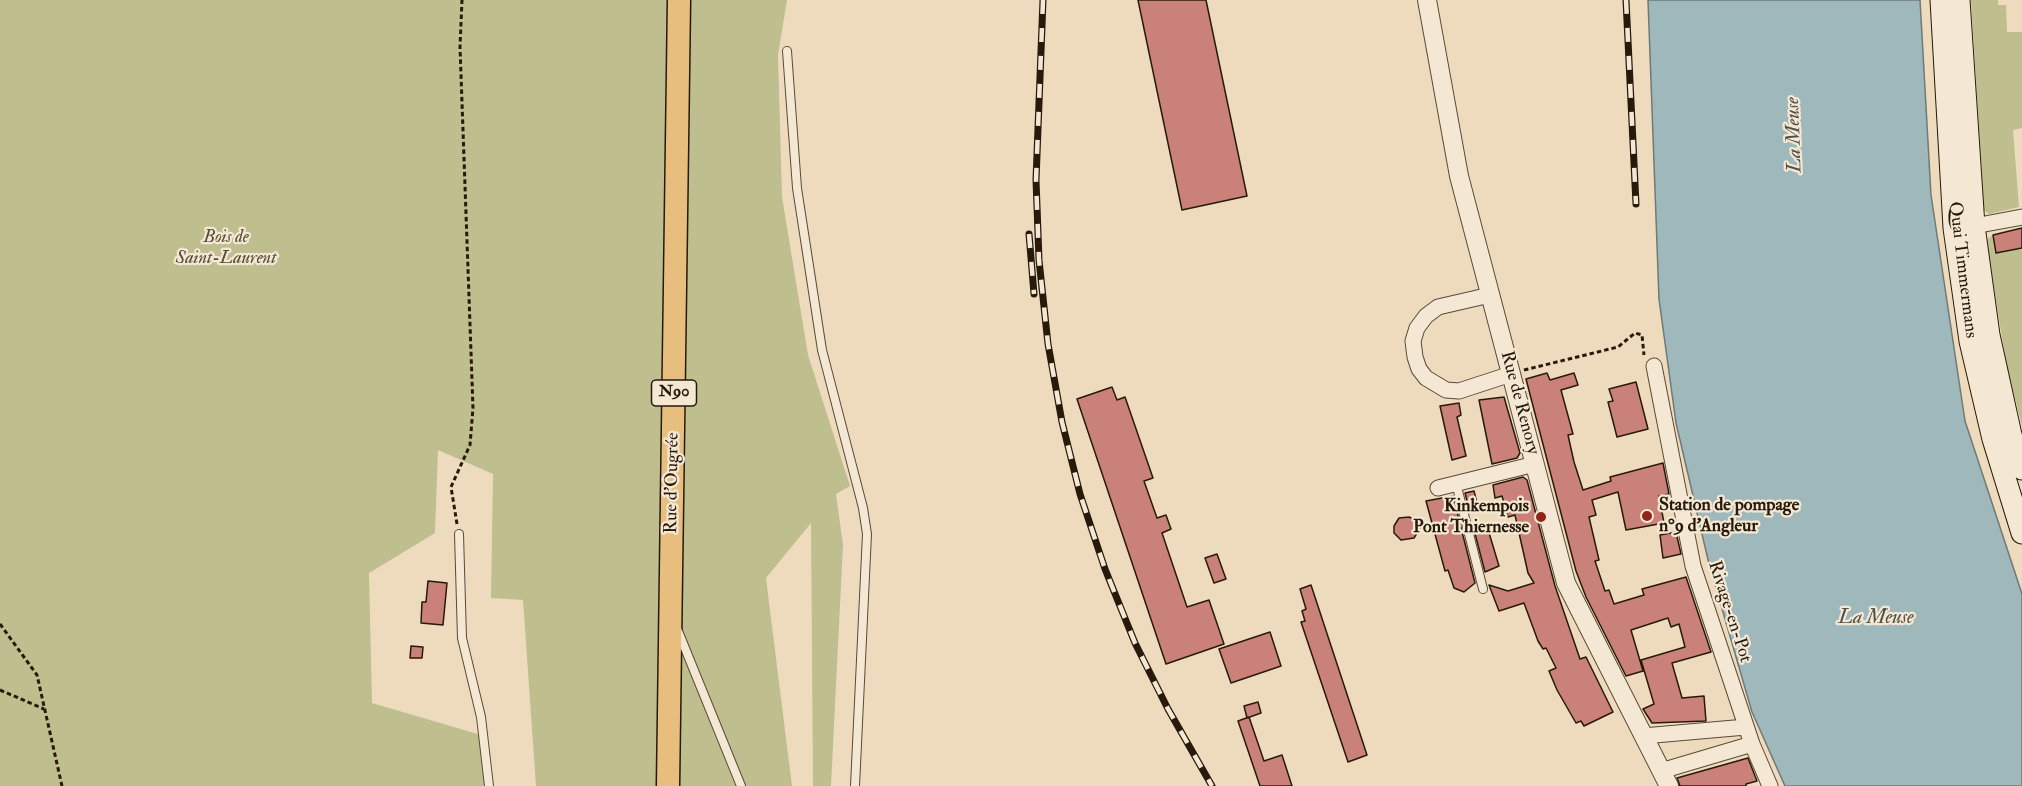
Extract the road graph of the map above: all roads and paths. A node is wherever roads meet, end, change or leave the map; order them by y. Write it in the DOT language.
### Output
graph roads {
  1 [pos="462,0"];
  2 [pos="679,0"];
  3 [pos="1427,0"];
  4 [pos="1941,0"];
  5 [pos="1959,0"];
  6 [pos="787,51"];
  7 [pos="2022,217"];
  8 [pos="1974,226"];
  9 [pos="1490,295"];
  10 [pos="1654,366"];
  11 [pos="1511,374"];
  12 [pos="2017,434"];
  13 [pos="1535,464"];
  14 [pos="2022,469"];
  15 [pos="1456,483"];
  16 [pos="1438,488"];
  17 [pos="2022,533"];
  18 [pos="459,534"];
  19 [pos="1483,589"];
  20 [pos="671,612"];
  21 [pos="0,624"];
  22 [pos="0,690"];
  23 [pos="44,709"];
  24 [pos="1746,727"];
  25 [pos="1643,736"];
  26 [pos="1752,744"];
  27 [pos="1665,779"];
  28 [pos="62,786"];
  29 [pos="489,786"];
  30 [pos="668,786"];
  31 [pos="741,786"];
  32 [pos="855,786"];
  33 [pos="1770,786"];
  1 -- 18 [label="path"];
  2 -- 20 [label="main road, Rue d'Ougrée / N90"];
  3 -- 9 [label="street, Rue de Renory"];
  4 -- 17 [label="main road, Quai Timmermans"];
  5 -- 8 [label="main road, Quai Timmermans"];
  6 -- 32 [label="lane"];
  7 -- 8 [label="street"];
  8 -- 12 [label="main road, Quai Timmermans"];
  9 -- 11 [label="street, Rue de Renory"];
  9 -- 11 [label="street"];
  10 -- 11 [label="path"];
  10 -- 24 [label="street, Rivage-en-Pot"];
  11 -- 13 [label="street, Rue de Renory"];
  12 -- 14 [label="main road, Quai Timmermans"];
  13 -- 15 [label="street"];
  13 -- 25 [label="street, Rue de Renory"];
  15 -- 16 [label="street"];
  15 -- 19 [label="lane"];
  18 -- 29 [label="lane"];
  20 -- 30 [label="main road, Rue d'Ougrée / N90"];
  20 -- 31 [label="lane"];
  21 -- 23 [label="path"];
  22 -- 23 [label="path"];
  23 -- 28 [label="path"];
  24 -- 25 [label="street"];
  24 -- 26 [label="street, Rivage-en-Pot"];
  25 -- 27 [label="street, Rue de Renory"];
  26 -- 27 [label="street"];
  26 -- 33 [label="street, Rivage-en-Pot"];
}
